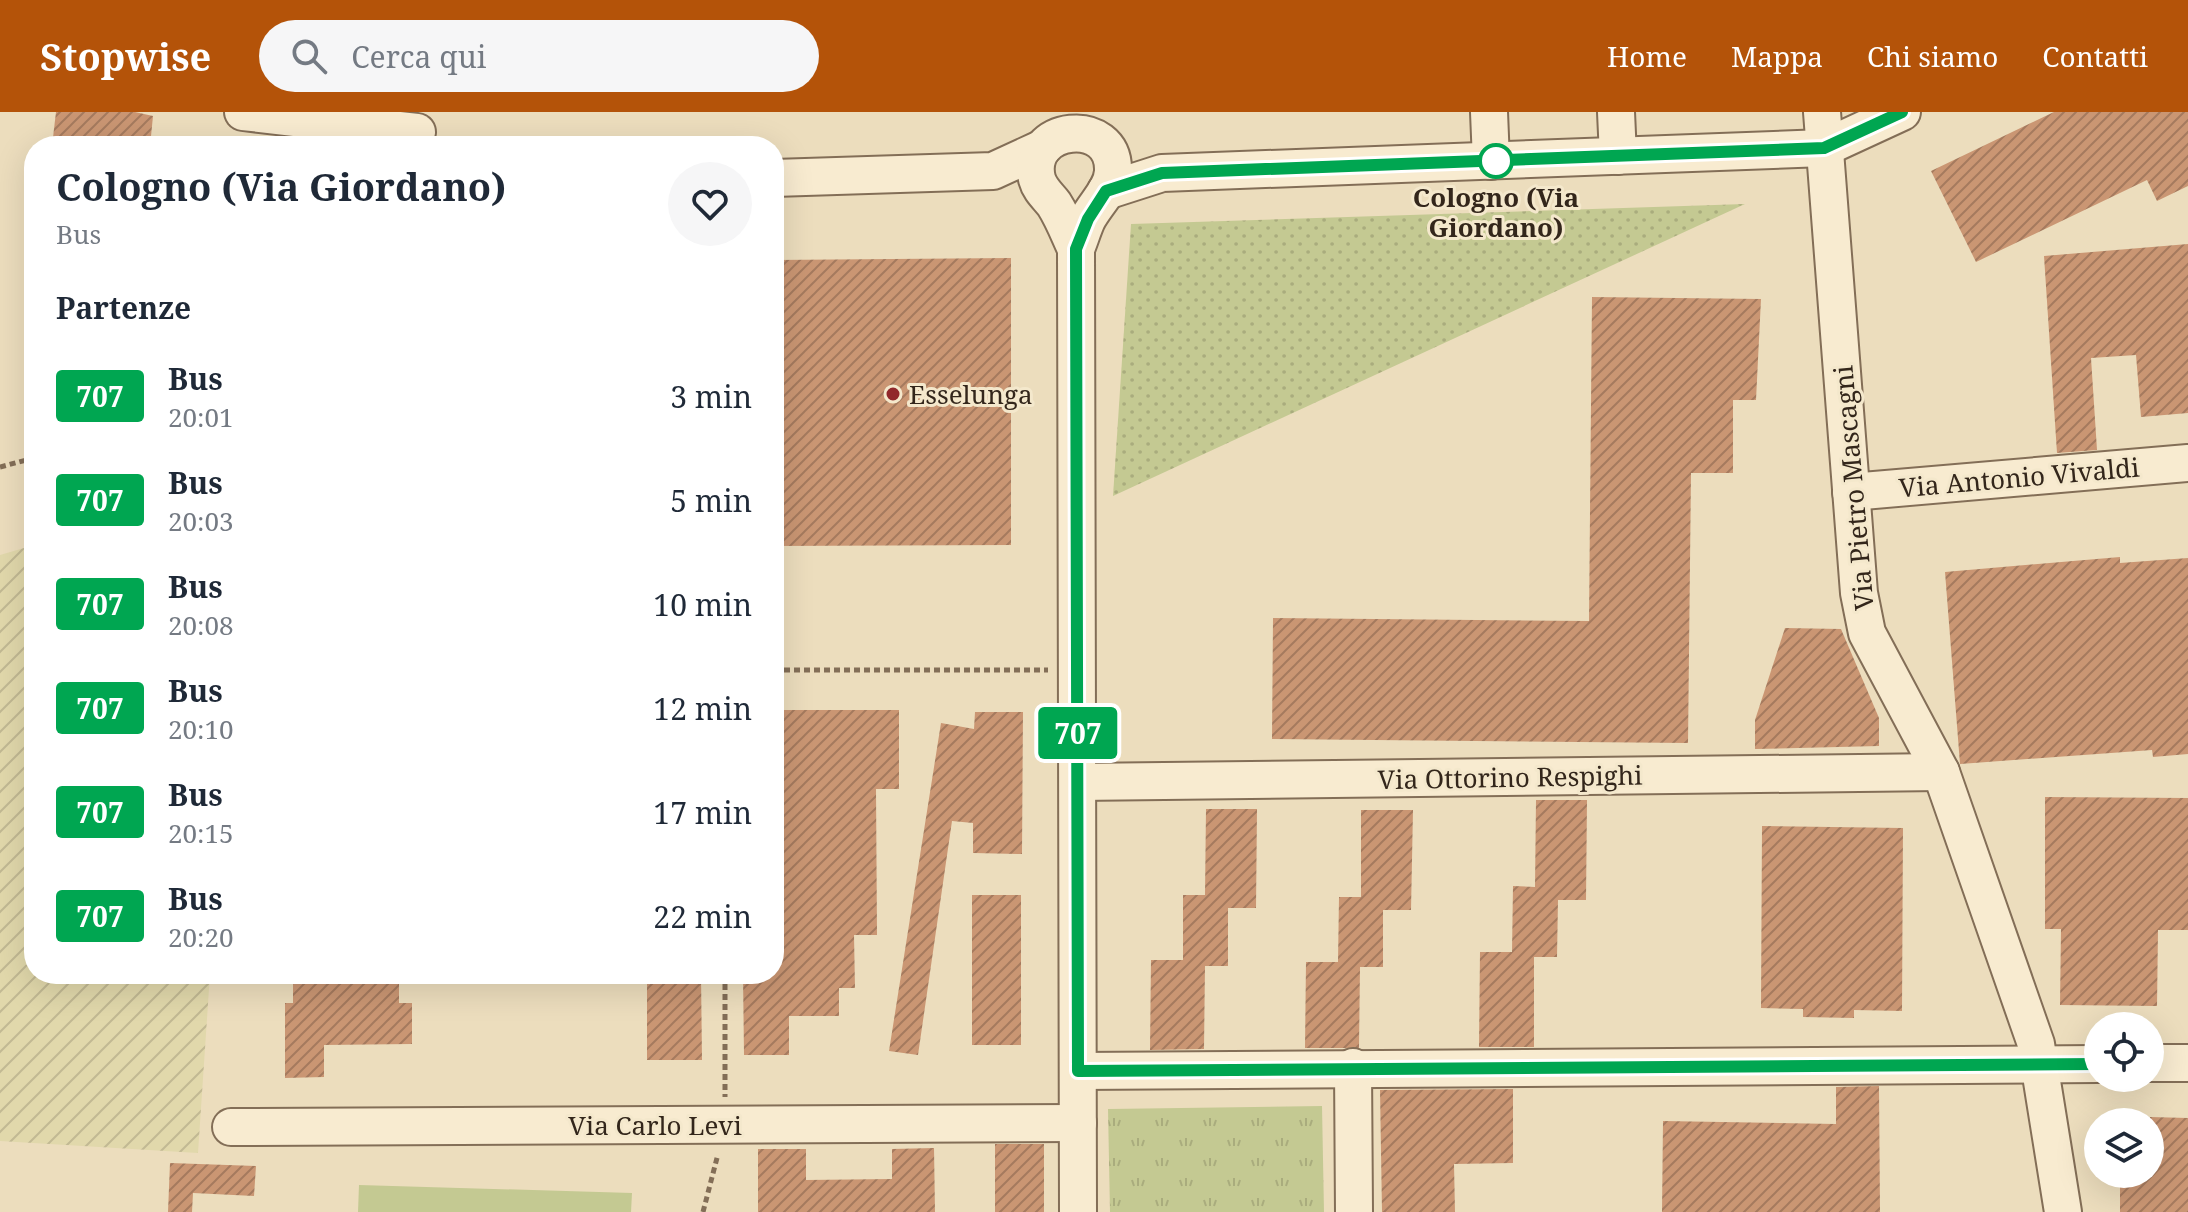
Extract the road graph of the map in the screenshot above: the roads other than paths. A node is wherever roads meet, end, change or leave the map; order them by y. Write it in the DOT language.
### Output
graph roads {
  1 [pos="243,112"];
  2 [pos="1489,112"];
  3 [pos="1616,112"];
  4 [pos="1822,112"];
  5 [pos="1902,112"];
  6 [pos="417,130"];
  7 [pos="1077,133"];
  8 [pos="1824,148"];
  9 [pos="1618,156"];
  10 [pos="1491,161"];
  11 [pos="993,171"];
  12 [pos="1162,173"];
  13 [pos="784,178"];
  14 [pos="1104,194"];
  15 [pos="1047,196"];
  16 [pos="1076,249"];
  17 [pos="2188,463"];
  18 [pos="1851,492"];
  19 [pos="1941,772"];
  20 [pos="1078,782"];
  21 [pos="2164,1063"];
  22 [pos="2188,1063"];
  23 [pos="2084,1064"];
  24 [pos="2042,1065"];
  25 [pos="1353,1067"];
  26 [pos="1078,1071"];
  27 [pos="1078,1123"];
  28 [pos="231,1127"];
  29 [pos="1078,1212"];
  30 [pos="1354,1212"];
  31 [pos="2063,1212"];
  1 -- 6 [label="street"];
  2 -- 10 [label="street"];
  3 -- 9 [label="street"];
  4 -- 8 [label="street, Via Pietro Mascagni"];
  5 -- 8 [label="street"];
  7 -- 11 [label="street"];
  7 -- 12 [label="street"];
  7 -- 14 [label="street"];
  7 -- 15 [label="street"];
  8 -- 9 [label="street"];
  8 -- 18 [label="street, Via Pietro Mascagni"];
  9 -- 10 [label="street"];
  10 -- 12 [label="street"];
  11 -- 13 [label="street"];
  11 -- 15 [label="street"];
  12 -- 14 [label="street"];
  14 -- 15 [label="street"];
  14 -- 16 [label="street"];
  15 -- 16 [label="street"];
  16 -- 20 [label="street"];
  17 -- 18 [label="street, Via Antonio Vivaldi"];
  18 -- 19 [label="street, Via Pietro Mascagni"];
  19 -- 20 [label="street, Via Ottorino Respighi"];
  19 -- 24 [label="street, Via Pietro Mascagni"];
  20 -- 26 [label="street"];
  21 -- 22 [label="street"];
  23 -- 24 [label="street"];
  24 -- 25 [label="street"];
  24 -- 31 [label="street, Via Pietro Mascagni"];
  25 -- 26 [label="street"];
  25 -- 30 [label="street"];
  26 -- 27 [label="street"];
  27 -- 28 [label="street, Via Carlo Levi"];
  27 -- 29 [label="street"];
}
